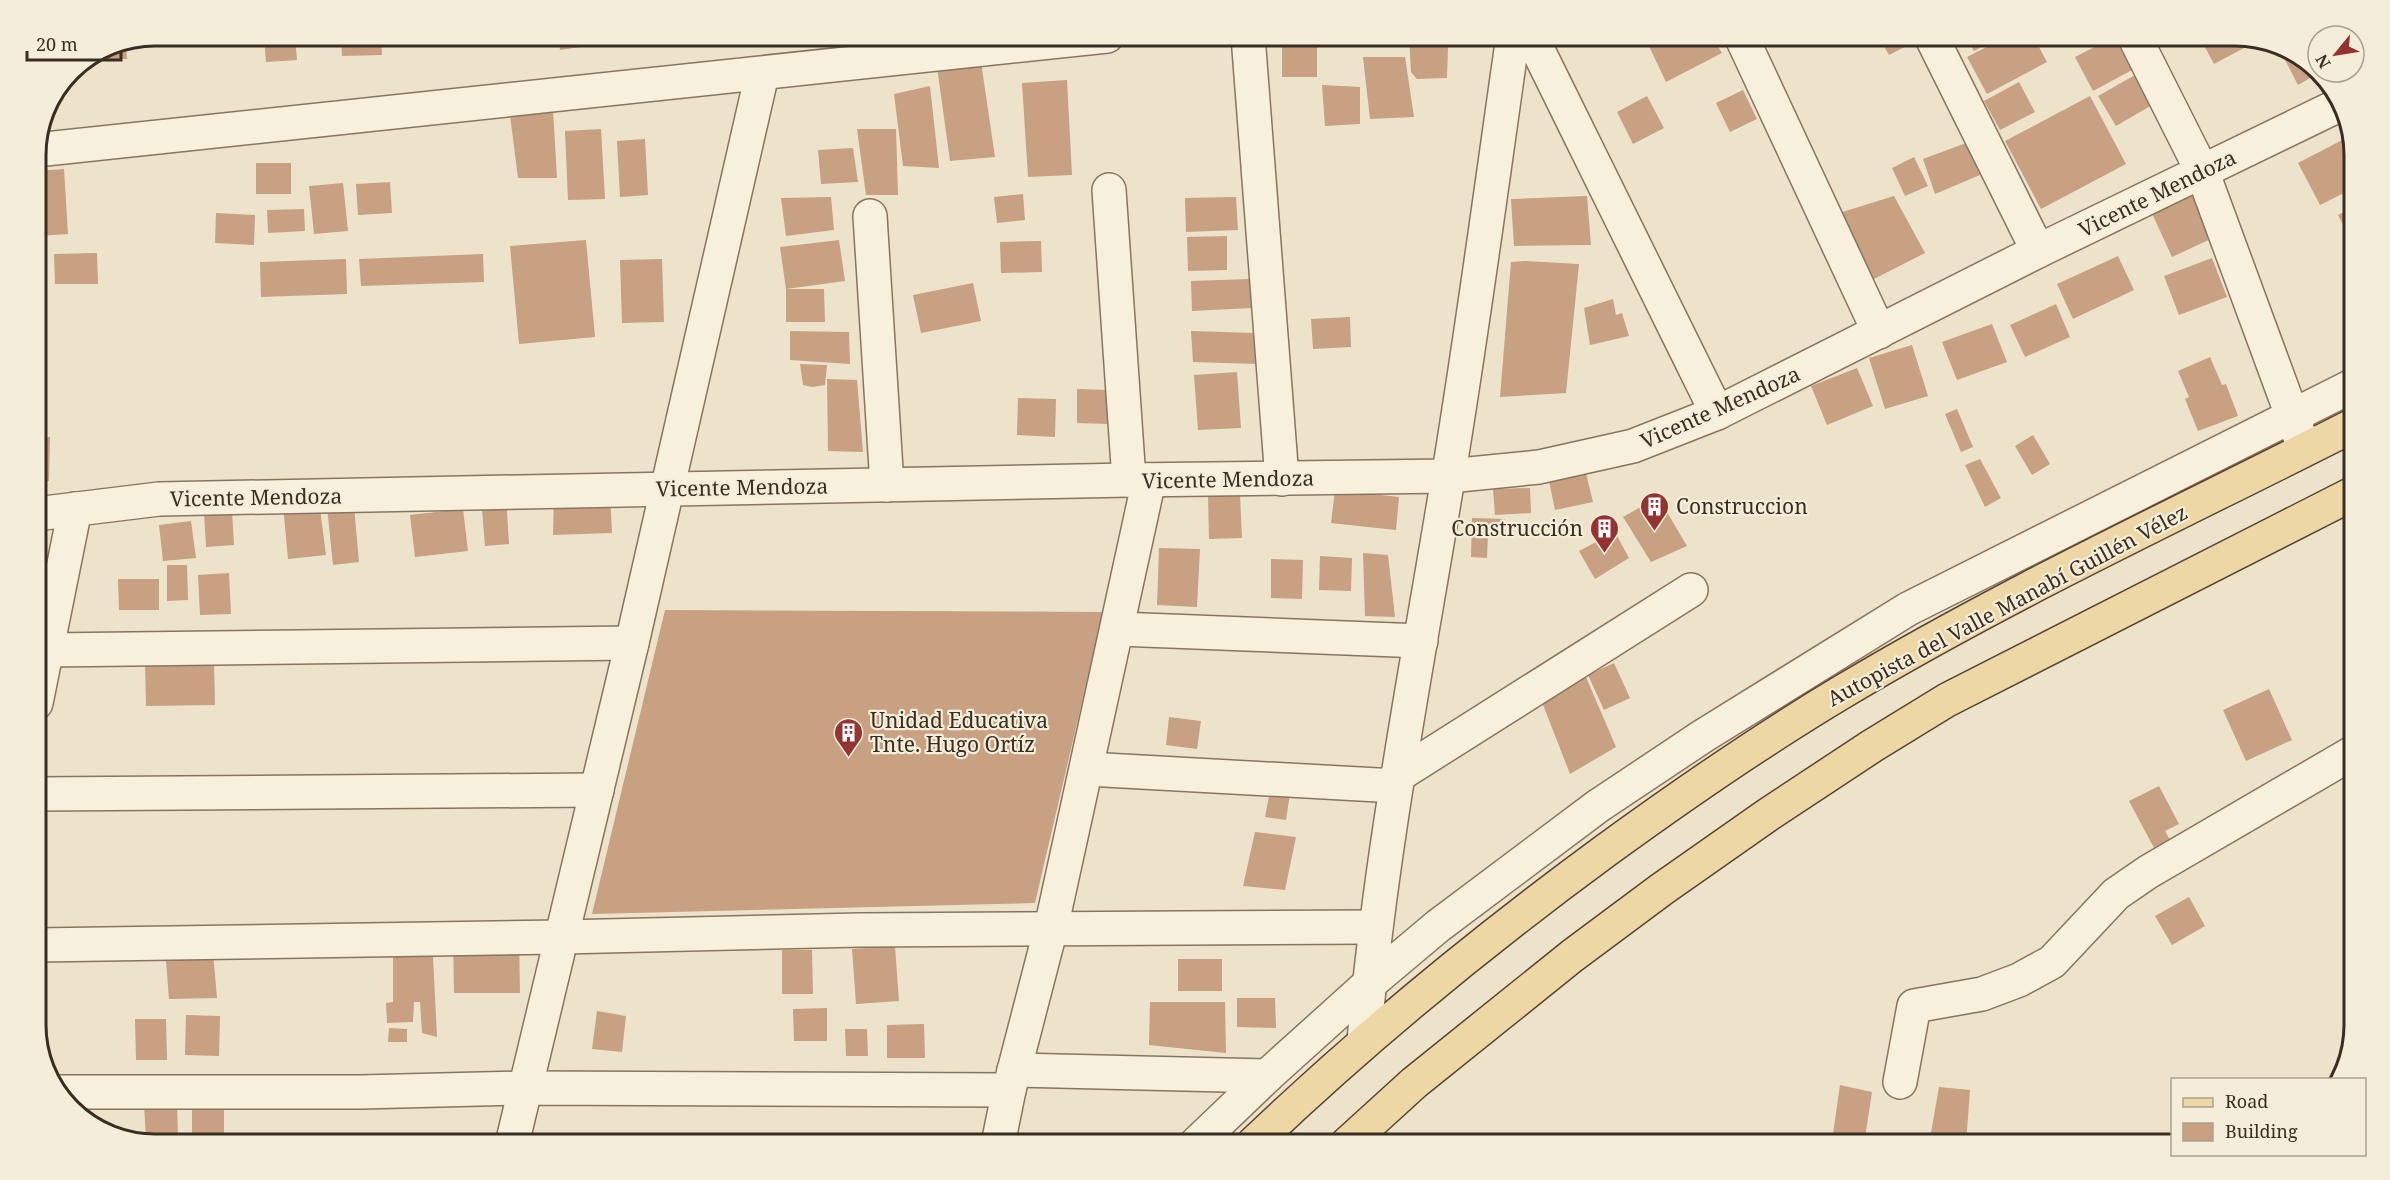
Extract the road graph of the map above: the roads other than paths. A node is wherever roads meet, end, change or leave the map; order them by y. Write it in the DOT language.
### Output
graph roads {
  1 [pos="1249,46"];
  2 [pos="1511,46"];
  3 [pos="1536,46"];
  4 [pos="1746,46"];
  5 [pos="1936,46"];
  6 [pos="2139,46"];
  7 [pos="1011,47"];
  8 [pos="762,74"];
  9 [pos="2333,108"];
  10 [pos="47,149"];
  11 [pos="2202,171"];
  12 [pos="1109,190"];
  13 [pos="870,216"];
  14 [pos="2038,251"];
  15 [pos="1879,332"];
  16 [pos="2343,391"];
  17 [pos="1717,413"];
  18 [pos="2292,417"];
  19 [pos="2343,430"];
  20 [pos="2306,449"];
  21 [pos="1449,476"];
  22 [pos="1282,479"];
  23 [pos="1139,480"];
  24 [pos="886,485"];
  25 [pos="666,488"];
  26 [pos="2343,498"];
  27 [pos="75,509"];
  28 [pos="47,513"];
  29 [pos="1691,590"];
  30 [pos="1118,629"];
  31 [pos="1421,641"];
  32 [pos="632,643"];
  33 [pos="47,650"];
  34 [pos="2344,758"];
  35 [pos="1087,769"];
  36 [pos="1396,781"];
  37 [pos="597,790"];
  38 [pos="47,794"];
  39 [pos="1376,927"];
  40 [pos="1051,928"];
  41 [pos="562,937"];
  42 [pos="47,945"];
  43 [pos="1369,984"];
  44 [pos="1364,1041"];
  45 [pos="1267,1076"];
  46 [pos="1012,1080"];
  47 [pos="1900,1082"];
  48 [pos="525,1088"];
  49 [pos="70,1092"];
  50 [pos="514,1134"];
  51 [pos="1000,1134"];
  52 [pos="1206,1134"];
  53 [pos="1264,1134"];
  54 [pos="1358,1134"];
  1 -- 22 [label="street"];
  2 -- 21 [label="street"];
  3 -- 17 [label="street"];
  4 -- 15 [label="street"];
  5 -- 14 [label="street"];
  6 -- 11 [label="street"];
  7 -- 8 [label="street"];
  8 -- 10 [label="street"];
  8 -- 25 [label="street"];
  9 -- 11 [label="street, Vicente Mendoza"];
  11 -- 14 [label="street, Vicente Mendoza"];
  11 -- 18 [label="street"];
  12 -- 23 [label="street"];
  13 -- 24 [label="street"];
  14 -- 15 [label="street, Vicente Mendoza"];
  15 -- 17 [label="street, Vicente Mendoza"];
  16 -- 18 [label="street"];
  17 -- 21 [label="street, Vicente Mendoza"];
  18 -- 20 [label="street"];
  18 -- 43 [label="street"];
  19 -- 20 [label="main road, Autopista del Valle Manabí Guillén Vélez"];
  20 -- 44 [label="main road, Autopista del Valle Manabí Guillén Vélez"];
  21 -- 22 [label="street, Vicente Mendoza"];
  21 -- 31 [label="street"];
  22 -- 23 [label="street, Vicente Mendoza"];
  23 -- 24 [label="street, Vicente Mendoza"];
  23 -- 30 [label="street"];
  24 -- 25 [label="street, Vicente Mendoza"];
  25 -- 27 [label="street, Vicente Mendoza"];
  25 -- 32 [label="street"];
  26 -- 54 [label="main road"];
  27 -- 28 [label="street, Vicente Mendoza"];
  27 -- 33 [label="street"];
  29 -- 36 [label="street"];
  30 -- 31 [label="street"];
  30 -- 35 [label="street"];
  31 -- 36 [label="street"];
  32 -- 33 [label="street"];
  32 -- 37 [label="street"];
  34 -- 47 [label="street"];
  35 -- 36 [label="street"];
  35 -- 40 [label="street"];
  36 -- 39 [label="street"];
  37 -- 38 [label="street"];
  37 -- 41 [label="street"];
  39 -- 40 [label="street"];
  39 -- 43 [label="street"];
  40 -- 41 [label="street"];
  40 -- 46 [label="street"];
  41 -- 42 [label="street"];
  41 -- 48 [label="street"];
  43 -- 44 [label="street"];
  43 -- 45 [label="street"];
  44 -- 53 [label="main road, Autopista del Valle Manabí Guillén Vélez"];
  45 -- 46 [label="street"];
  45 -- 52 [label="street"];
  46 -- 48 [label="street"];
  46 -- 51 [label="street"];
  48 -- 49 [label="street"];
  48 -- 50 [label="street"];
}
